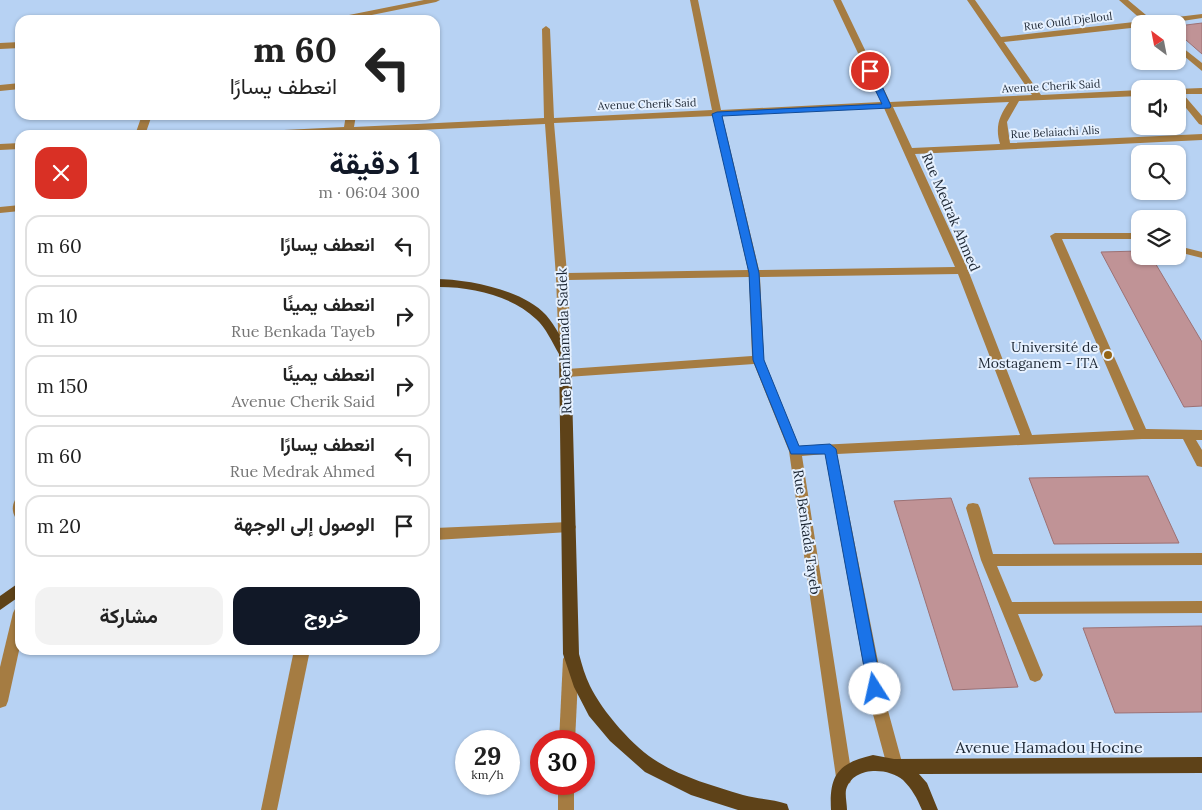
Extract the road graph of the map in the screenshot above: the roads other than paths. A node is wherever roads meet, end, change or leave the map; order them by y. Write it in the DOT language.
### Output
graph roads {
  1 [pos="436,0"];
  2 [pos="694,0"];
  3 [pos="837,0"];
  4 [pos="971,0"];
  5 [pos="1123,0"];
  6 [pos="360,15"];
  7 [pos="1137,15"];
  8 [pos="1202,16"];
  9 [pos="1186,18"];
  10 [pos="1131,26"];
  11 [pos="546,29"];
  12 [pos="998,40"];
  13 [pos="15,45"];
  14 [pos="0,46"];
  15 [pos="1186,54"];
  16 [pos="1202,68"];
  17 [pos="15,86"];
  18 [pos="0,88"];
  19 [pos="1202,91"];
  20 [pos="1186,92"];
  21 [pos="1131,94"];
  22 [pos="1039,99"];
  23 [pos="1015,100"];
  24 [pos="1186,102"];
  25 [pos="887,106"];
  26 [pos="717,114"];
  27 [pos="549,121"];
  28 [pos="1202,122"];
  29 [pos="385,130"];
  30 [pos="1202,138"];
  31 [pos="15,146"];
  32 [pos="0,147"];
  33 [pos="1006,147"];
  34 [pos="910,150"];
  35 [pos="15,208"];
  36 [pos="0,210"];
  37 [pos="1131,236"];
  38 [pos="1186,251"];
  39 [pos="1202,256"];
  40 [pos="962,270"];
  41 [pos="754,273"];
  42 [pos="562,277"];
  43 [pos="440,283"];
  44 [pos="565,354"];
  45 [pos="758,360"];
  46 [pos="567,372"];
  47 [pos="1142,434"];
  48 [pos="1187,435"];
  49 [pos="1202,435"];
  50 [pos="1028,440"];
  51 [pos="830,449"];
  52 [pos="795,451"];
  53 [pos="1202,462"];
  54 [pos="973,508"];
  55 [pos="569,527"];
  56 [pos="440,534"];
  57 [pos="1202,559"];
  58 [pos="988,560"];
  59 [pos="15,592"];
  60 [pos="0,604"];
  61 [pos="1202,607"];
  62 [pos="1007,608"];
  63 [pos="15,634"];
  64 [pos="572,654"];
  65 [pos="301,655"];
  66 [pos="1035,675"];
  67 [pos="0,701"];
  68 [pos="567,730"];
  69 [pos="1202,765"];
  70 [pos="896,766"];
  71 [pos="844,777"];
  72 [pos="566,795"];
  73 [pos="269,810"];
  74 [pos="566,810"];
  75 [pos="780,810"];
  76 [pos="839,810"];
  77 [pos="930,810"];
  1 -- 6 [label="street"];
  2 -- 26 [label="street, Rue Benkada Tayeb"];
  3 -- 25 [label="street, Rue Medrak Ahmed"];
  4 -- 12 [label="street"];
  5 -- 7 [label="street"];
  8 -- 9 [label="street, Rue Ould Djelloul"];
  10 -- 12 [label="street, Rue Ould Djelloul"];
  11 -- 27 [label="street, Rue Benhamada Sadek"];
  12 -- 22 [label="street"];
  13 -- 14 [label="street"];
  15 -- 16 [label="street"];
  17 -- 18 [label="street"];
  19 -- 20 [label="street"];
  21 -- 22 [label="street, Avenue Cherik Said"];
  22 -- 23 [label="street, Avenue Cherik Said"];
  23 -- 25 [label="street, Avenue Cherik Said"];
  23 -- 33 [label="street"];
  24 -- 28 [label="street"];
  25 -- 26 [label="street, Avenue Cherik Said"];
  25 -- 34 [label="street, Rue Medrak Ahmed"];
  26 -- 27 [label="street, Avenue Cherik Said"];
  26 -- 41 [label="street, Rue Benkada Tayeb"];
  27 -- 29 [label="street, Avenue Cherik Said"];
  27 -- 42 [label="street, Rue Benhamada Sadek"];
  30 -- 33 [label="street, Rue Belaiachi Alis"];
  31 -- 32 [label="street"];
  33 -- 34 [label="street, Rue Belaiachi Alis"];
  34 -- 40 [label="street, Rue Medrak Ahmed"];
  35 -- 36 [label="street"];
  37 -- 47 [label="street"];
  38 -- 39 [label="street"];
  40 -- 41 [label="street"];
  40 -- 50 [label="street, Rue Medrak Ahmed"];
  41 -- 42 [label="street"];
  41 -- 45 [label="street, Rue Benkada Tayeb"];
  42 -- 44 [label="street, Rue Benhamada Sadek"];
  43 -- 44 [label="main road"];
  44 -- 46 [label="main road, Rue Benhamada Sadek"];
  45 -- 46 [label="street"];
  45 -- 52 [label="street, Rue Benkada Tayeb"];
  46 -- 55 [label="main road, Rue Benhamada Sadek"];
  47 -- 48 [label="street"];
  47 -- 50 [label="street"];
  48 -- 49 [label="street"];
  48 -- 53 [label="street"];
  50 -- 51 [label="street"];
  51 -- 52 [label="street"];
  51 -- 70 [label="street"];
  52 -- 71 [label="street, Rue Benkada Tayeb"];
  54 -- 58 [label="street"];
  55 -- 56 [label="street"];
  55 -- 64 [label="main road, Rue Benhamada Sadek"];
  57 -- 58 [label="street"];
  58 -- 62 [label="street"];
  59 -- 60 [label="main road"];
  61 -- 62 [label="street"];
  62 -- 66 [label="street"];
  63 -- 67 [label="street"];
  64 -- 68 [label="street, Rue Benhamada Sadek"];
  64 -- 75 [label="main road, Rue Benhamada Sadek"];
  65 -- 73 [label="street"];
  69 -- 70 [label="main road, Avenue Hamadou Hocine"];
  70 -- 71 [label="main road, Avenue Hamadou Hocine"];
  70 -- 77 [label="main road"];
  71 -- 76 [label="main road"];
  72 -- 74 [label="street"];
}
